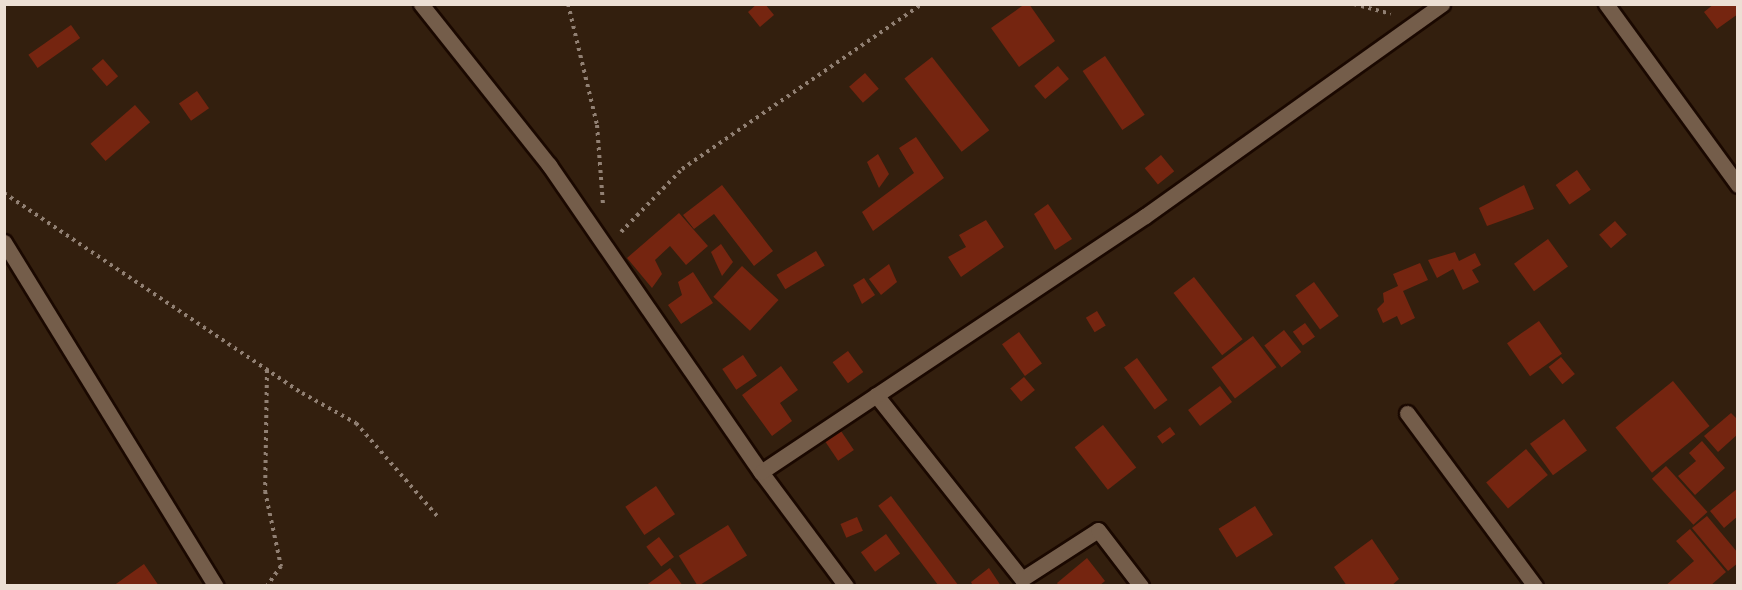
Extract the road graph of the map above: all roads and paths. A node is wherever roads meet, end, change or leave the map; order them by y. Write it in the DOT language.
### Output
graph roads {
  1 [pos="421,4"];
  2 [pos="568,4"];
  3 [pos="922,4"];
  4 [pos="1354,4"];
  5 [pos="1442,4"];
  6 [pos="1606,4"];
  7 [pos="1395,15"];
  8 [pos="1737,185"];
  9 [pos="4,193"];
  10 [pos="4,242"];
  11 [pos="606,247"];
  12 [pos="267,369"];
  13 [pos="876,395"];
  14 [pos="1407,413"];
  15 [pos="761,472"];
  16 [pos="439,518"];
  17 [pos="216,585"];
  18 [pos="267,585"];
  19 [pos="846,585"];
  20 [pos="1141,585"];
  21 [pos="1535,585"];
  1 -- 11 [label="street"];
  2 -- 11 [label="path"];
  3 -- 11 [label="path"];
  4 -- 7 [label="path"];
  5 -- 13 [label="street"];
  6 -- 8 [label="street"];
  9 -- 12 [label="path"];
  10 -- 17 [label="street"];
  11 -- 15 [label="street"];
  12 -- 16 [label="path"];
  12 -- 18 [label="path"];
  13 -- 15 [label="street"];
  13 -- 20 [label="street"];
  14 -- 21 [label="street"];
  15 -- 19 [label="street"];
}
